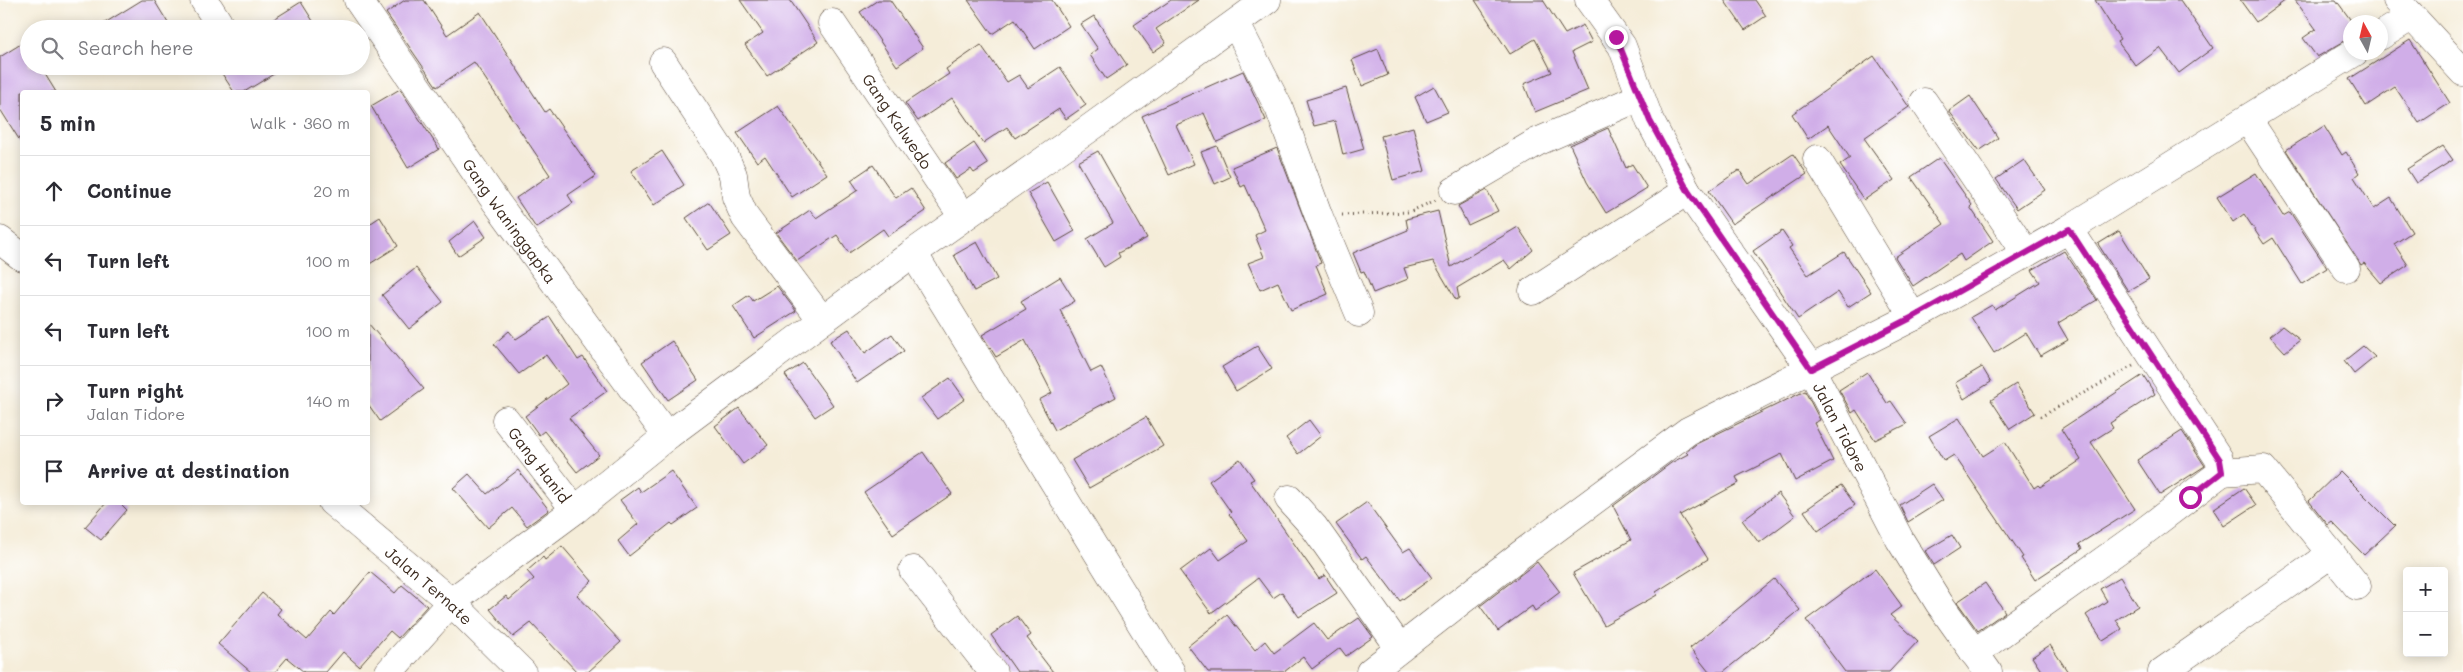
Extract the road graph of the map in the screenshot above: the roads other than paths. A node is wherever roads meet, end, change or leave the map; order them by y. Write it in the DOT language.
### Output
graph roads {
  1 [pos="358,0"];
  2 [pos="1267,0"];
  3 [pos="1589,0"];
  4 [pos="2404,8"];
  5 [pos="832,23"];
  6 [pos="1236,24"];
  7 [pos="2388,27"];
  8 [pos="2343,59"];
  9 [pos="663,62"];
  10 [pos="2463,72"];
  11 [pos="1640,97"];
  12 [pos="1924,102"];
  13 [pos="2248,120"];
  14 [pos="1817,159"];
  15 [pos="1454,191"];
  16 [pos="1688,191"];
  17 [pos="963,217"];
  18 [pos="2069,229"];
  19 [pos="0,240"];
  20 [pos="913,253"];
  21 [pos="2026,253"];
  22 [pos="20,255"];
  23 [pos="2346,268"];
  24 [pos="1533,290"];
  25 [pos="1359,313"];
  26 [pos="1913,317"];
  27 [pos="822,320"];
  28 [pos="1811,369"];
  29 [pos="506,420"];
  30 [pos="667,436"];
  31 [pos="2222,472"];
  32 [pos="1289,499"];
  33 [pos="336,505"];
  34 [pos="574,510"];
  35 [pos="2331,554"];
  36 [pos="913,570"];
  37 [pos="2356,586"];
  38 [pos="451,602"];
  39 [pos="1399,647"];
  40 [pos="1981,662"];
  41 [pos="388,672"];
  42 [pos="522,672"];
  43 [pos="993,672"];
  44 [pos="1171,672"];
  45 [pos="1370,672"];
  46 [pos="2162,672"];
  1 -- 30 [label="street, Gang Waninggapka"];
  2 -- 6 [label="street"];
  3 -- 11 [label="street, Jalan Tidore"];
  4 -- 7 [label="street"];
  4 -- 10 [label="street"];
  5 -- 17 [label="street, Gang Kalwedo"];
  6 -- 17 [label="street"];
  6 -- 25 [label="street"];
  8 -- 13 [label="street"];
  9 -- 27 [label="street"];
  11 -- 15 [label="street"];
  11 -- 16 [label="street, Jalan Tidore"];
  12 -- 21 [label="street"];
  13 -- 18 [label="street"];
  13 -- 23 [label="street"];
  14 -- 26 [label="street"];
  16 -- 24 [label="street"];
  16 -- 28 [label="street, Jalan Tidore"];
  17 -- 20 [label="street"];
  18 -- 21 [label="street"];
  18 -- 31 [label="street"];
  19 -- 22 [label="street"];
  20 -- 27 [label="street"];
  20 -- 44 [label="street"];
  21 -- 26 [label="street"];
  26 -- 28 [label="street"];
  27 -- 30 [label="street"];
  28 -- 39 [label="street"];
  28 -- 40 [label="street, Jalan Tidore"];
  29 -- 34 [label="street, Gang Hanid"];
  30 -- 34 [label="street"];
  31 -- 35 [label="street"];
  31 -- 40 [label="street"];
  32 -- 39 [label="street"];
  33 -- 38 [label="street, Jalan Ternate"];
  34 -- 38 [label="street"];
  35 -- 37 [label="street"];
  35 -- 46 [label="street"];
  36 -- 43 [label="street"];
  38 -- 41 [label="street"];
  38 -- 42 [label="street, Jalan Ternate"];
  39 -- 45 [label="street"];
}
